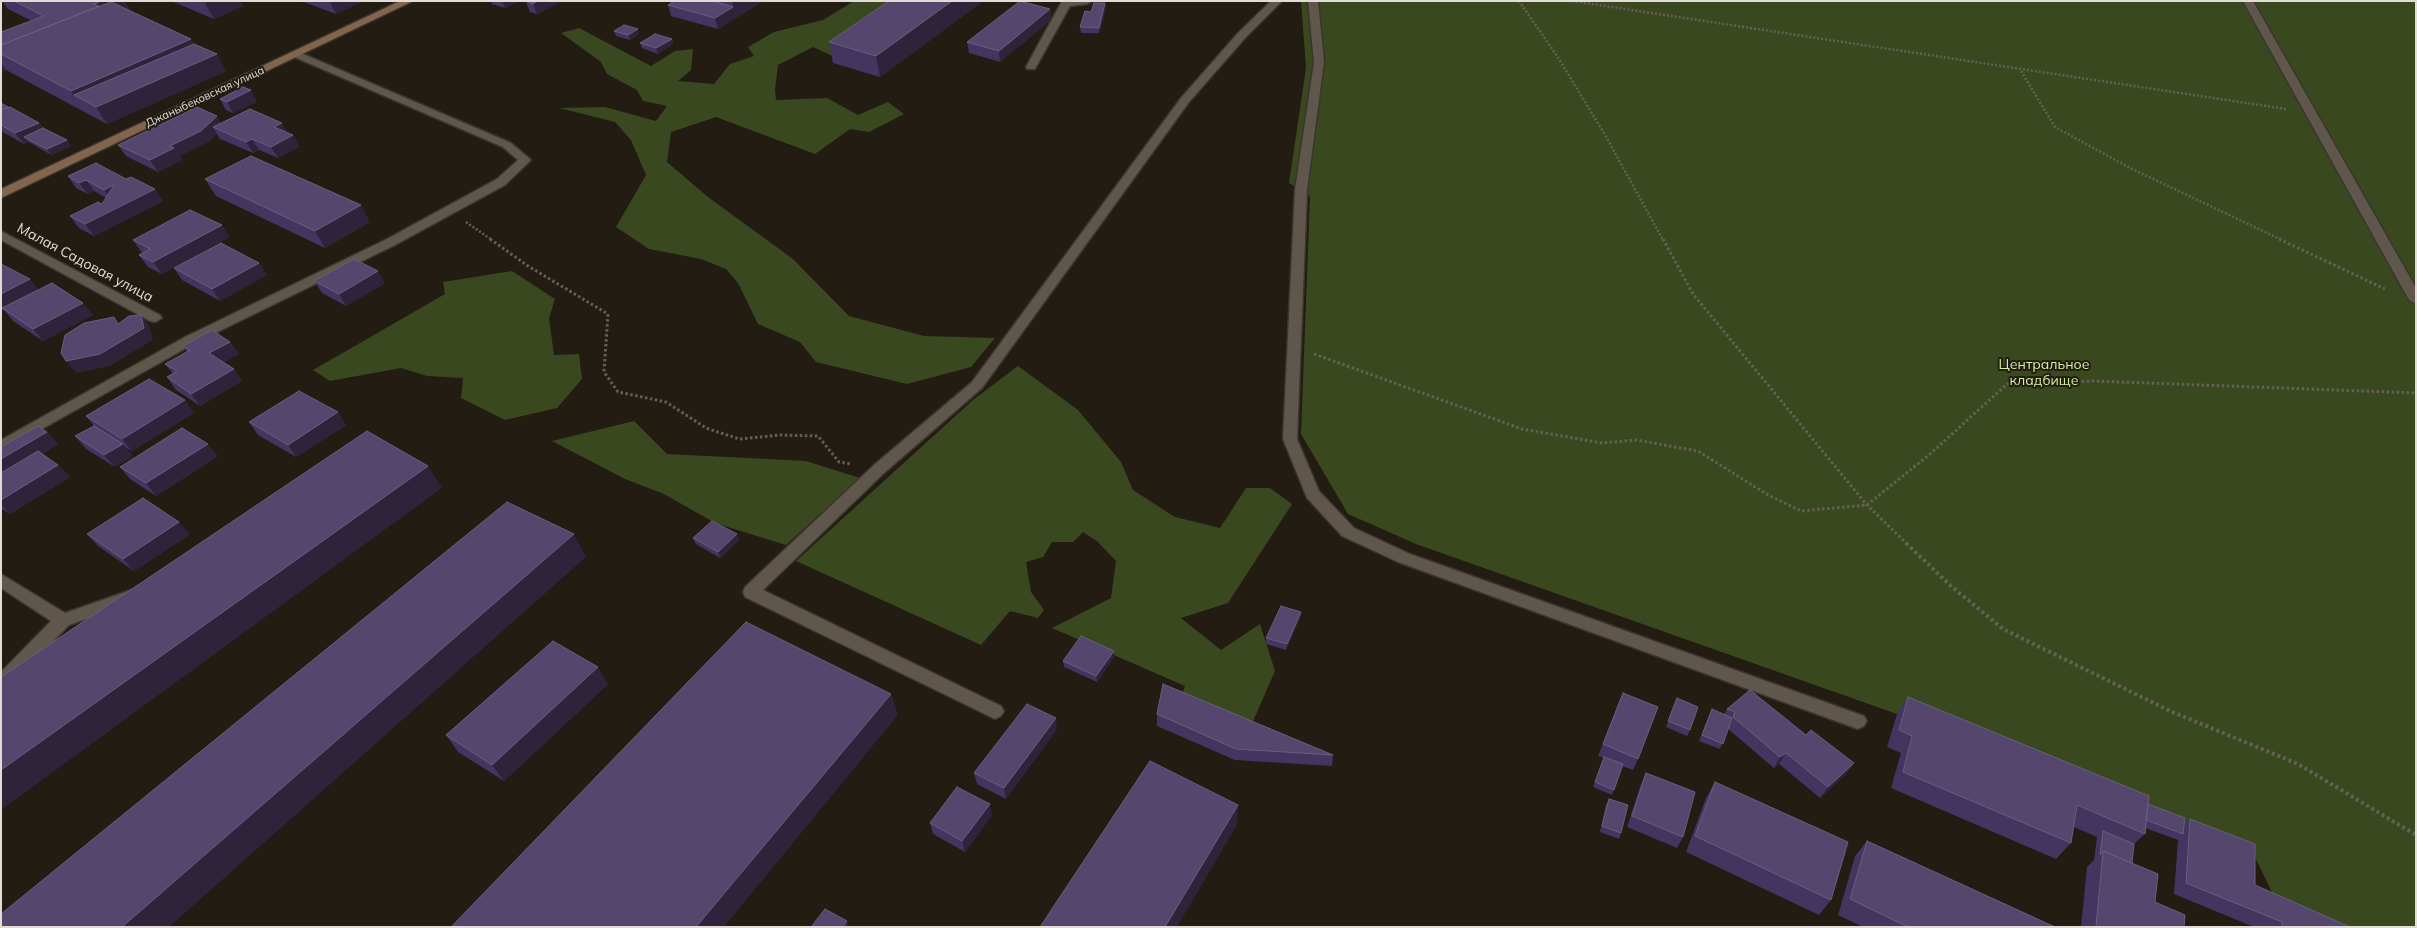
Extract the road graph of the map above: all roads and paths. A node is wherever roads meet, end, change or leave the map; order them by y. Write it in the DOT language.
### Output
graph roads {
  1 [pos="408,1"];
  2 [pos="1087,1"];
  3 [pos="1277,1"];
  4 [pos="1313,1"];
  5 [pos="1520,1"];
  6 [pos="1572,1"];
  7 [pos="2248,1"];
  8 [pos="296,54"];
  9 [pos="1031,67"];
  10 [pos="2021,70"];
  11 [pos="2308,113"];
  12 [pos="1,194"];
  13 [pos="450,210"];
  14 [pos="1,235"];
  15 [pos="2389,291"];
  16 [pos="2416,300"];
  17 [pos="155,318"];
  18 [pos="1294,353"];
  19 [pos="2416,393"];
  20 [pos="1,447"];
  21 [pos="879,469"];
  22 [pos="1867,505"];
  23 [pos="1,580"];
  24 [pos="144,590"];
  25 [pos="63,620"];
  26 [pos="1,684"];
  27 [pos="995,711"];
  28 [pos="1858,721"];
  29 [pos="2416,835"];
  1 -- 8 [label="main road, Джаныбековская улица"];
  2 -- 9 [label="street"];
  3 -- 21 [label="street"];
  4 -- 18 [label="street"];
  5 -- 22 [label="path"];
  6 -- 10 [label="path"];
  7 -- 11 [label="street"];
  8 -- 12 [label="main road, Джаныбековская улица"];
  8 -- 13 [label="street"];
  10 -- 11 [label="path"];
  10 -- 15 [label="path"];
  11 -- 16 [label="street"];
  13 -- 20 [label="street"];
  13 -- 21 [label="path"];
  14 -- 17 [label="street, Малая Садовая улица"];
  18 -- 22 [label="path"];
  18 -- 28 [label="street"];
  19 -- 22 [label="path"];
  21 -- 27 [label="street"];
  22 -- 29 [label="path"];
  23 -- 25 [label="street"];
  24 -- 25 [label="street"];
  25 -- 26 [label="street"];
}
